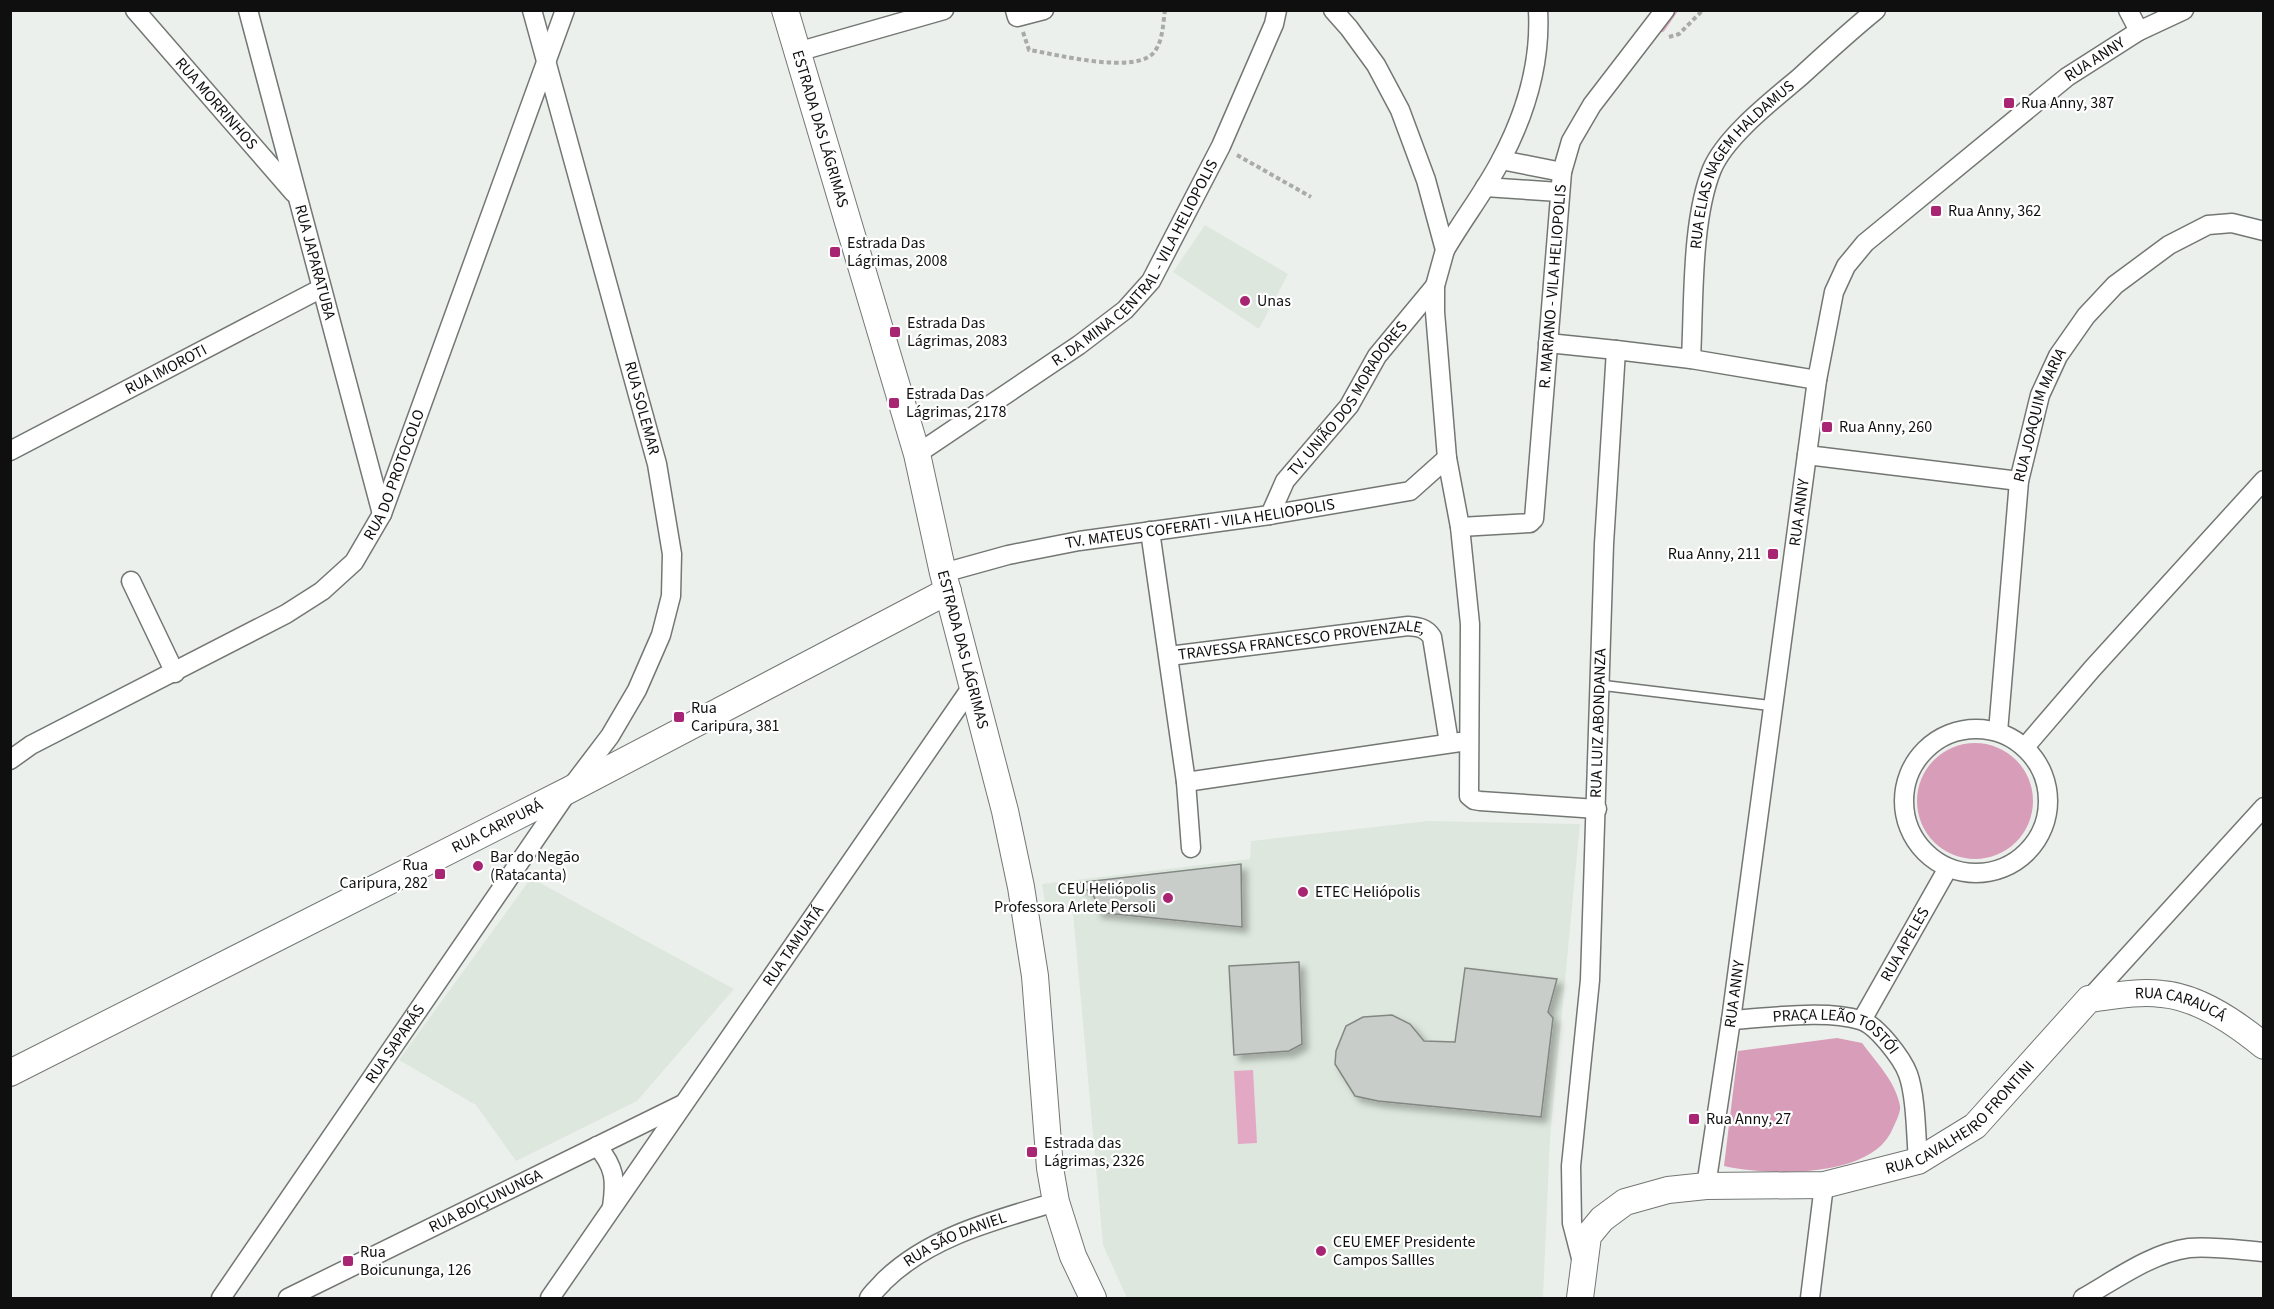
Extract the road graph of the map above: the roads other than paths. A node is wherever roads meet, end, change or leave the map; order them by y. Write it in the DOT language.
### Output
graph roads {
  1 [pos="135,10"];
  2 [pos="248,10"];
  3 [pos="532,10"];
  4 [pos="565,10"];
  5 [pos="785,10"];
  6 [pos="944,10"];
  7 [pos="1044,10"];
  8 [pos="1277,10"];
  9 [pos="1333,10"];
  10 [pos="1538,10"];
  11 [pos="1665,10"];
  12 [pos="1876,10"];
  13 [pos="2128,10"];
  14 [pos="2184,10"];
  15 [pos="1016,14"];
  16 [pos="915,15"];
  17 [pos="2139,31"];
  18 [pos="797,52"];
  19 [pos="547,62"];
  20 [pos="1501,160"];
  21 [pos="1562,172"];
  22 [pos="1485,187"];
  23 [pos="1560,192"];
  24 [pos="297,196"];
  25 [pos="2264,231"];
  26 [pos="1445,250"];
  27 [pos="1434,286"];
  28 [pos="320,289"];
  29 [pos="1548,344"];
  30 [pos="1616,350"];
  31 [pos="1691,359"];
  32 [pos="1817,380"];
  33 [pos="10,451"];
  34 [pos="917,454"];
  35 [pos="1807,455"];
  36 [pos="1447,458"];
  37 [pos="2264,480"];
  38 [pos="2019,481"];
  39 [pos="382,514"];
  40 [pos="1270,515"];
  41 [pos="1460,527"];
  42 [pos="1150,531"];
  43 [pos="131,581"];
  44 [pos="945,582"];
  45 [pos="1169,656"];
  46 [pos="175,673"];
  47 [pos="974,685"];
  48 [pos="1600,685"];
  49 [pos="1774,706"];
  50 [pos="1998,732"];
  51 [pos="1468,741"];
  52 [pos="1449,743"];
  53 [pos="2025,747"];
  54 [pos="10,760"];
  55 [pos="1186,782"];
  56 [pos="568,790"];
  57 [pos="2264,807"];
  58 [pos="1597,809"];
  59 [pos="1191,848"];
  60 [pos="1948,868"];
  61 [pos="2088,999"];
  62 [pos="1731,1020"];
  63 [pos="1862,1020"];
  64 [pos="2264,1046"];
  65 [pos="10,1073"];
  66 [pos="685,1103"];
  67 [pos="597,1146"];
  68 [pos="1918,1161"];
  69 [pos="1824,1185"];
  70 [pos="1706,1186"];
  71 [pos="1056,1202"];
  72 [pos="612,1209"];
  73 [pos="2264,1252"];
  74 [pos="1583,1266"];
  75 [pos="221,1299"];
  76 [pos="288,1299"];
  77 [pos="550,1299"];
  78 [pos="868,1299"];
  79 [pos="1093,1299"];
  80 [pos="1580,1299"];
  81 [pos="1810,1299"];
  82 [pos="2084,1299"];
  1 -- 24 [label="street, RUA MORRINHOS"];
  2 -- 24 [label="street, RUA JAPARATUBA"];
  3 -- 19 [label="street, RUA SOLEMAR"];
  4 -- 19 [label="street, RUA DO PROTOCOLO"];
  5 -- 18 [label="street, ESTRADA DAS LÁGRIMAS"];
  6 -- 16 [label="street"];
  7 -- 15 [label="street"];
  8 -- 34 [label="street, R. DA MINA CENTRAL - VILA HELIOPOLIS"];
  9 -- 26 [label="street"];
  10 -- 20 [label="street"];
  11 -- 21 [label="street, R. MARIANO - VILA HELIOPOLIS"];
  12 -- 31 [label="street, RUA ELIAS NAGEM HALDAMUS"];
  13 -- 17 [label="street"];
  14 -- 17 [label="street, RUA ANNY"];
  16 -- 18 [label="street"];
  17 -- 32 [label="street, RUA ANNY"];
  18 -- 34 [label="street, ESTRADA DAS LÁGRIMAS"];
  19 -- 39 [label="street, RUA DO PROTOCOLO"];
  19 -- 56 [label="street, RUA SOLEMAR"];
  20 -- 21 [label="street"];
  20 -- 22 [label="street"];
  21 -- 23 [label="street, R. MARIANO - VILA HELIOPOLIS"];
  22 -- 23 [label="street"];
  22 -- 26 [label="street"];
  23 -- 29 [label="street, R. MARIANO - VILA HELIOPOLIS"];
  24 -- 28 [label="street, RUA JAPARATUBA"];
  25 -- 38 [label="street, RUA JOAQUIM MARIA"];
  26 -- 27 [label="street"];
  27 -- 36 [label="street"];
  27 -- 40 [label="street, TV. UNIÃO DOS MORADORES"];
  28 -- 33 [label="street, RUA IMOROTI"];
  28 -- 39 [label="street, RUA JAPARATUBA"];
  29 -- 30 [label="street"];
  29 -- 41 [label="street, R. MARIANO - VILA HELIOPOLIS"];
  30 -- 31 [label="street"];
  30 -- 48 [label="street, RUA LUIZ ABONDANZA"];
  31 -- 32 [label="street"];
  32 -- 35 [label="street, RUA ANNY"];
  34 -- 44 [label="street, ESTRADA DAS LÁGRIMAS"];
  35 -- 38 [label="street"];
  35 -- 49 [label="street, RUA ANNY"];
  36 -- 40 [label="street, TV. MATEUS COFERATI - VILA HELIOPOLIS"];
  36 -- 41 [label="street"];
  37 -- 53 [label="street"];
  38 -- 50 [label="street, RUA JOAQUIM MARIA"];
  39 -- 46 [label="street, RUA DO PROTOCOLO"];
  40 -- 42 [label="street, TV. MATEUS COFERATI - VILA HELIOPOLIS"];
  41 -- 51 [label="street"];
  42 -- 44 [label="street, TV. MATEUS COFERATI - VILA HELIOPOLIS"];
  42 -- 45 [label="street"];
  43 -- 46 [label="street"];
  44 -- 47 [label="street, ESTRADA DAS LÁGRIMAS"];
  44 -- 56 [label="street, RUA CARIPURÁ"];
  45 -- 52 [label="street, TRAVESSA FRANCESCO PROVENZALE,"];
  45 -- 55 [label="street"];
  46 -- 54 [label="street, RUA DO PROTOCOLO"];
  47 -- 66 [label="street, RUA TAMUATÁ"];
  47 -- 71 [label="street, ESTRADA DAS LÁGRIMAS"];
  48 -- 49 [label="lane"];
  48 -- 58 [label="street, RUA LUIZ ABONDANZA"];
  49 -- 62 [label="street, RUA ANNY"];
  50 -- 53 [label="street"];
  50 -- 60 [label="street"];
  51 -- 52 [label="street"];
  51 -- 58 [label="street"];
  52 -- 55 [label="street"];
  53 -- 60 [label="street"];
  55 -- 59 [label="street"];
  56 -- 65 [label="street, RUA CARIPURÁ"];
  56 -- 75 [label="street, RUA SAPARÁS"];
  57 -- 61 [label="street, RUA CAVALHEIRO FRONTINI"];
  58 -- 74 [label="street, RUA LUIZ ABONDANZA"];
  60 -- 63 [label="street, RUA APELES"];
  61 -- 64 [label="street, RUA CARAUCÁ"];
  61 -- 68 [label="street, RUA CAVALHEIRO FRONTINI"];
  62 -- 63 [label="street, PRAÇA LEÃO TOSTÓI"];
  62 -- 70 [label="street, RUA ANNY"];
  63 -- 68 [label="street, PRAÇA LEÃO TOSTÓI"];
  66 -- 67 [label="street, RUA BOIÇUNUNGA"];
  66 -- 72 [label="street, RUA TAMUATÁ"];
  67 -- 72 [label="street"];
  67 -- 76 [label="street, RUA BOIÇUNUNGA"];
  68 -- 69 [label="street, RUA CAVALHEIRO FRONTINI"];
  69 -- 70 [label="street, RUA CAVALHEIRO FRONTINI"];
  69 -- 81 [label="street"];
  70 -- 74 [label="street, RUA CAVALHEIRO FRONTINI"];
  71 -- 78 [label="street, RUA SÃO DANIEL"];
  71 -- 79 [label="street, ESTRADA DAS LÁGRIMAS"];
  72 -- 77 [label="street, RUA TAMUATÁ"];
  73 -- 82 [label="street"];
  74 -- 80 [label="street, RUA LUIZ ABONDANZA"];
}
